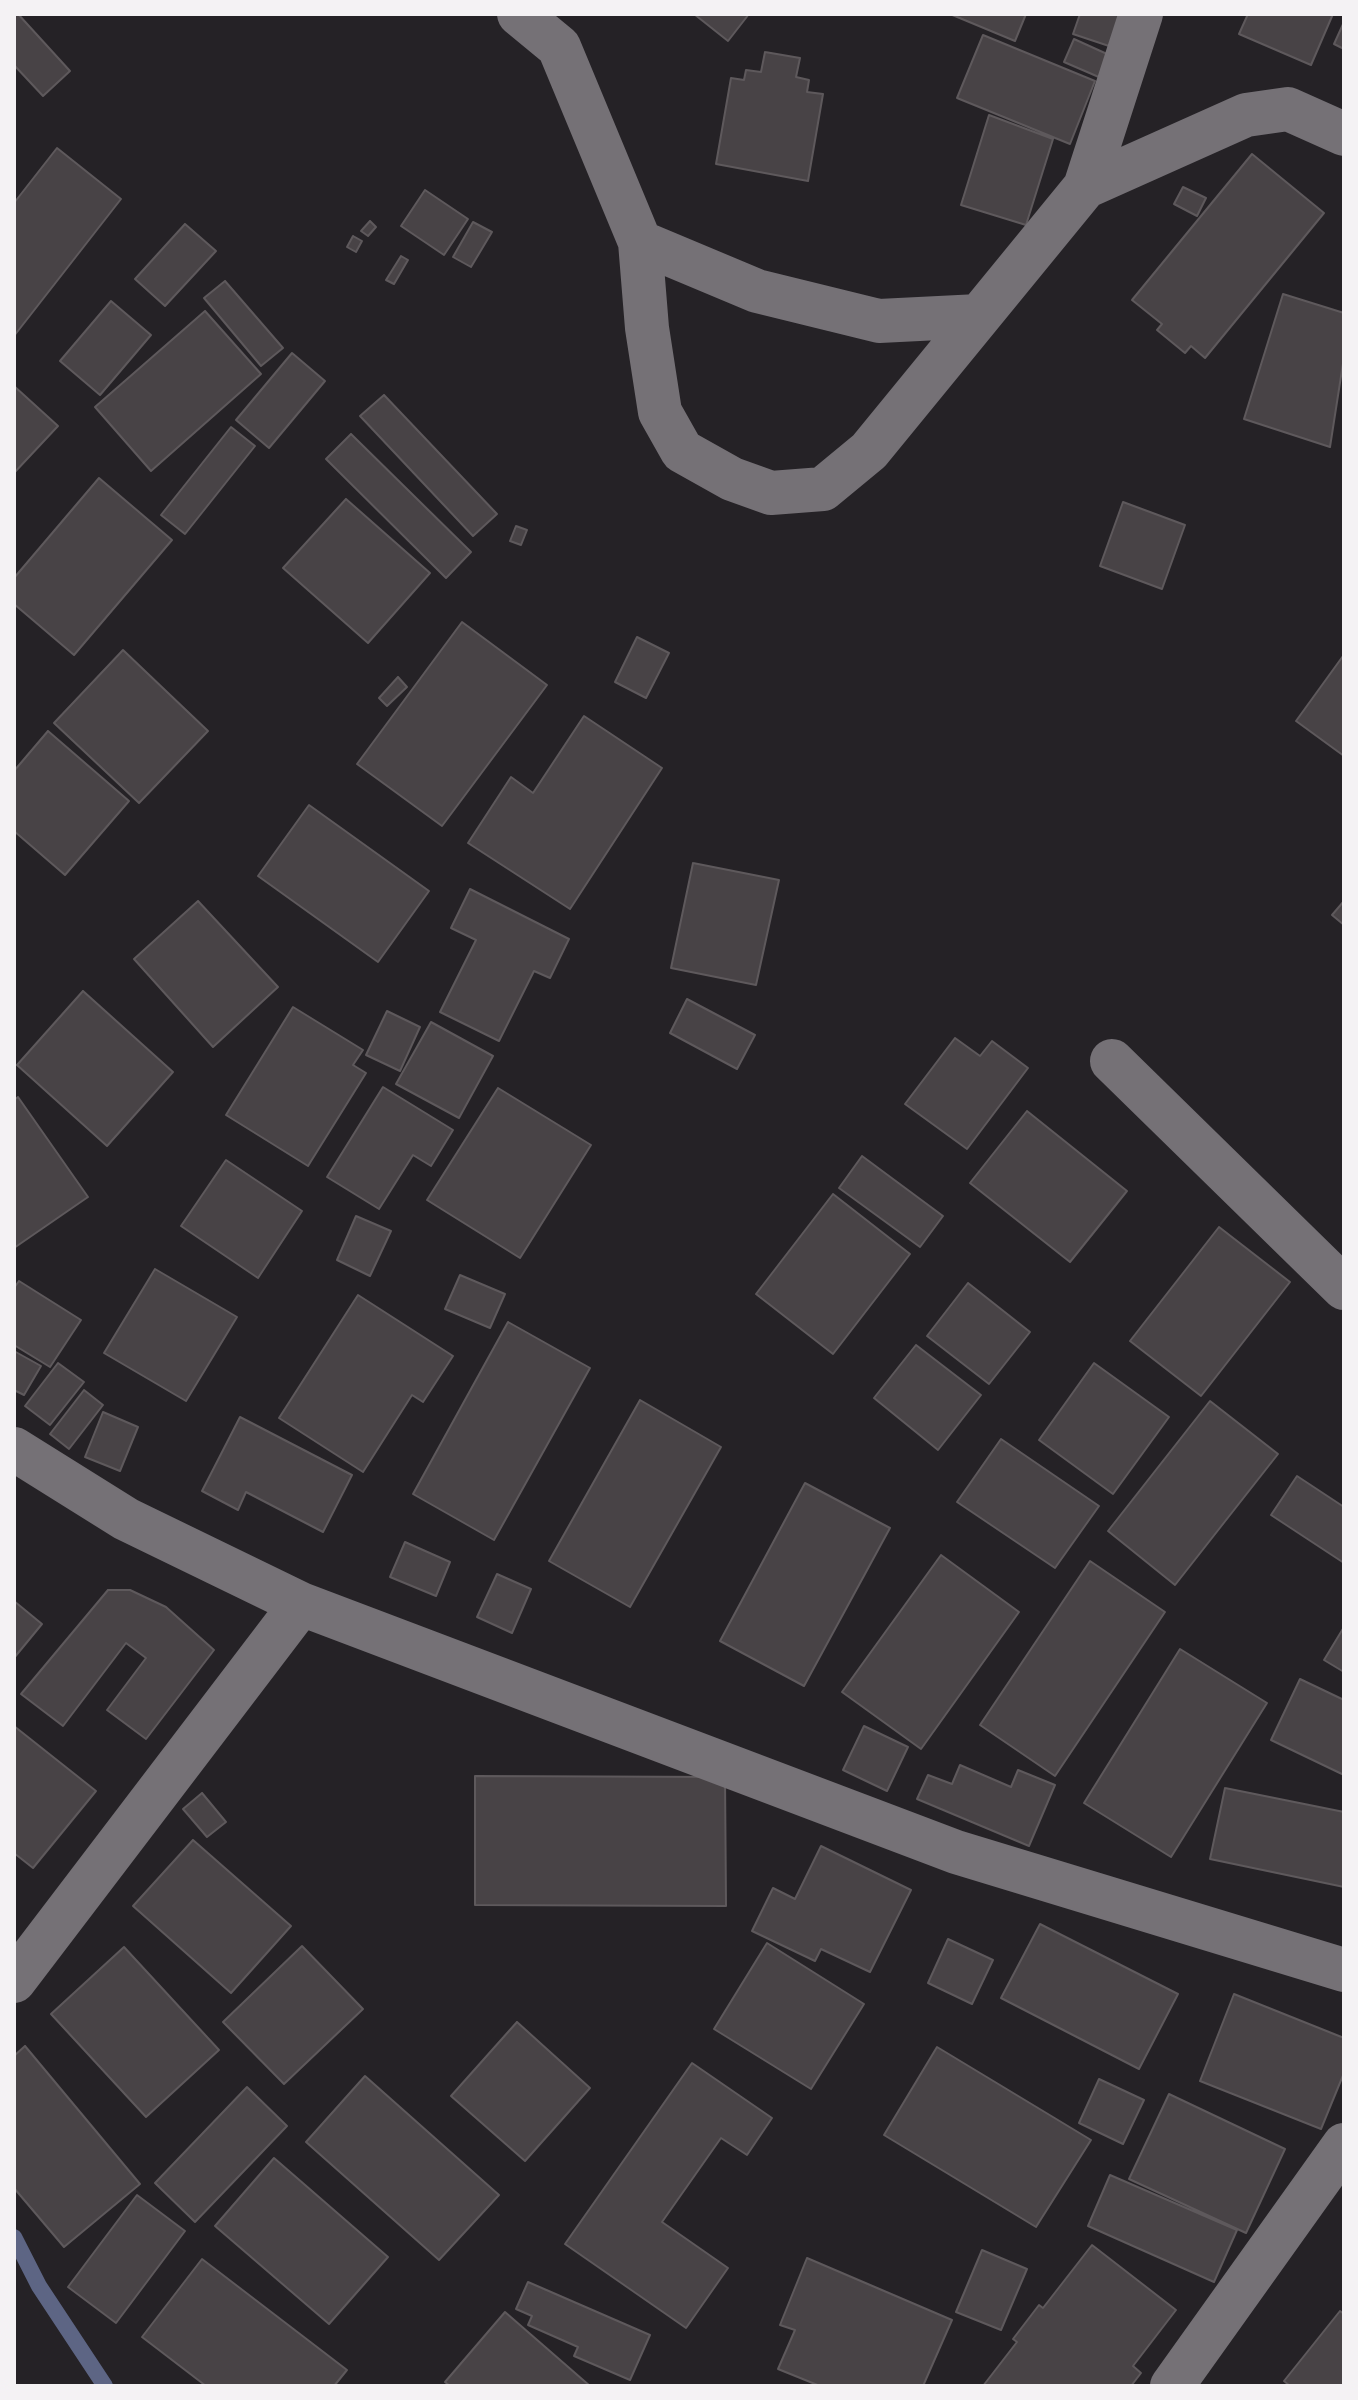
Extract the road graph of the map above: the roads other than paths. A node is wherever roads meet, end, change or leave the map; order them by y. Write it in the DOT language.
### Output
graph roads {
  1 [pos="519,14"];
  2 [pos="1141,14"];
  3 [pos="1344,134"];
  4 [pos="1085,187"];
  5 [pos="640,242"];
  6 [pos="979,316"];
  7 [pos="1112,1061"];
  8 [pos="1344,1288"];
  9 [pos="14,1449"];
  10 [pos="301,1604"];
  11 [pos="1344,1970"];
  12 [pos="14,1981"];
  13 [pos="1344,2145"];
  14 [pos="1172,2386"];
  1 -- 5 [label="street"];
  2 -- 4 [label="street"];
  3 -- 4 [label="street"];
  4 -- 6 [label="street"];
  5 -- 6 [label="street"];
  5 -- 6 [label="street"];
  7 -- 8 [label="street"];
  9 -- 10 [label="street"];
  10 -- 11 [label="street"];
  10 -- 12 [label="street"];
  13 -- 14 [label="street"];
}
